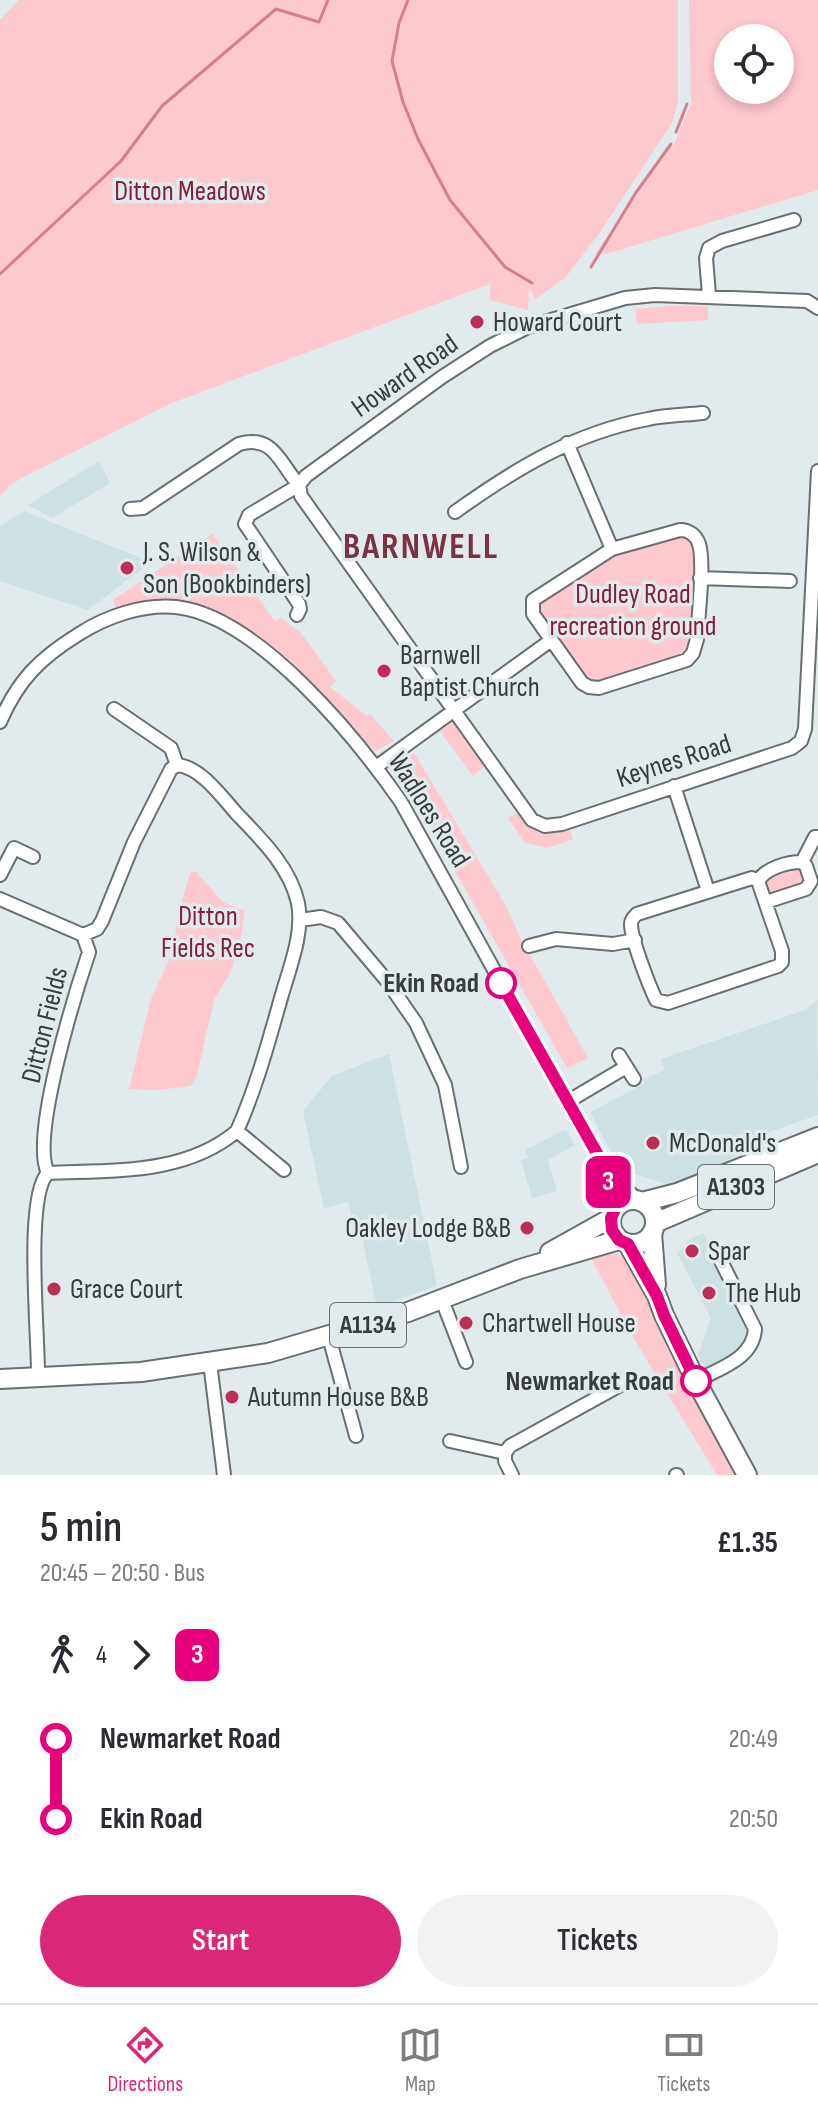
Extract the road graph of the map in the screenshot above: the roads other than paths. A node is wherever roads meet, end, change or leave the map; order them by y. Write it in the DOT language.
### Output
graph roads {
  1 [pos="794,220"];
  2 [pos="709,295"];
  3 [pos="818,308"];
  4 [pos="703,412"];
  5 [pos="567,443"];
  6 [pos="818,471"];
  7 [pos="299,485"];
  8 [pos="130,509"];
  9 [pos="455,512"];
  10 [pos="612,549"];
  11 [pos="700,578"];
  12 [pos="816,578"];
  13 [pos="790,581"];
  14 [pos="297,615"];
  15 [pos="550,641"];
  16 [pos="114,709"];
  17 [pos="454,711"];
  18 [pos="0,722"];
  19 [pos="177,765"];
  20 [pos="376,767"];
  21 [pos="674,786"];
  22 [pos="818,837"];
  23 [pos="33,857"];
  24 [pos="802,862"];
  25 [pos="0,875"];
  26 [pos="758,881"];
  27 [pos="708,891"];
  28 [pos="0,899"];
  29 [pos="766,902"];
  30 [pos="300,920"];
  31 [pos="83,935"];
  32 [pos="635,940"];
  33 [pos="529,946"];
  34 [pos="619,1055"];
  35 [pos="626,1067"];
  36 [pos="634,1079"];
  37 [pos="567,1102"];
  38 [pos="237,1131"];
  39 [pos="818,1137"];
  40 [pos="818,1153"];
  41 [pos="603,1164"];
  42 [pos="461,1167"];
  43 [pos="284,1170"];
  44 [pos="48,1173"];
  45 [pos="639,1201"];
  46 [pos="613,1214"];
  47 [pos="654,1228"];
  48 [pos="624,1242"];
  49 [pos="720,1259"];
  50 [pos="520,1269"];
  51 [pos="657,1296"];
  52 [pos="442,1300"];
  53 [pos="329,1337"];
  54 [pos="466,1362"];
  55 [pos="210,1363"];
  56 [pos="38,1378"];
  57 [pos="0,1379"];
  58 [pos="696,1381"];
  59 [pos="624,1383"];
  60 [pos="356,1436"];
  61 [pos="450,1441"];
  62 [pos="505,1453"];
  63 [pos="224,1475"];
  64 [pos="512,1475"];
  65 [pos="747,1475"];
  1 -- 2 [label="street"];
  2 -- 3 [label="street, Howard Road"];
  2 -- 7 [label="street, Howard Road"];
  4 -- 5 [label="street"];
  5 -- 9 [label="street"];
  5 -- 10 [label="street"];
  6 -- 12 [label="street"];
  7 -- 8 [label="street"];
  7 -- 14 [label="street, Howard Road"];
  7 -- 17 [label="street"];
  10 -- 11 [label="street"];
  10 -- 15 [label="street"];
  11 -- 13 [label="street"];
  11 -- 15 [label="street"];
  12 -- 21 [label="street, Keynes Road"];
  15 -- 17 [label="street"];
  16 -- 19 [label="street"];
  17 -- 20 [label="street"];
  17 -- 21 [label="street, Keynes Road"];
  18 -- 20 [label="street, Wadloes Road"];
  19 -- 30 [label="street"];
  19 -- 31 [label="street, Ditton Fields"];
  20 -- 37 [label="street, Wadloes Road"];
  21 -- 27 [label="street"];
  22 -- 24 [label="street"];
  23 -- 25 [label="street"];
  24 -- 26 [label="street"];
  24 -- 29 [label="street"];
  26 -- 27 [label="street"];
  26 -- 29 [label="street"];
  27 -- 32 [label="street"];
  28 -- 31 [label="street, Ditton Fields"];
  29 -- 32 [label="street"];
  30 -- 38 [label="street"];
  30 -- 42 [label="street"];
  31 -- 44 [label="street, Ditton Fields"];
  32 -- 33 [label="street"];
  34 -- 35 [label="street"];
  35 -- 36 [label="street"];
  35 -- 37 [label="street"];
  37 -- 41 [label="street, Wadloes Road"];
  38 -- 43 [label="street"];
  38 -- 44 [label="street"];
  39 -- 45 [label="main road, A1303"];
  40 -- 47 [label="main road, A1303"];
  41 -- 45 [label="street, Wadloes Road"];
  41 -- 46 [label="street, Wadloes Road"];
  44 -- 56 [label="street, Ditton Fields"];
  45 -- 46 [label="main road, A1134"];
  45 -- 47 [label="main road"];
  46 -- 48 [label="main road"];
  46 -- 50 [label="main road, A1134"];
  47 -- 48 [label="main road, A1134"];
  47 -- 51 [label="main road"];
  48 -- 50 [label="main road, A1134"];
  48 -- 51 [label="main road"];
  49 -- 58 [label="street"];
  50 -- 52 [label="main road, A1134"];
  51 -- 58 [label="main road"];
  52 -- 53 [label="main road, A1134"];
  52 -- 54 [label="street"];
  53 -- 55 [label="main road, A1134"];
  53 -- 60 [label="street"];
  55 -- 56 [label="main road, A1134"];
  55 -- 63 [label="street"];
  56 -- 57 [label="main road, A1134"];
  58 -- 65 [label="main road"];
  59 -- 62 [label="street"];
  61 -- 62 [label="street"];
  62 -- 64 [label="street"];
}
